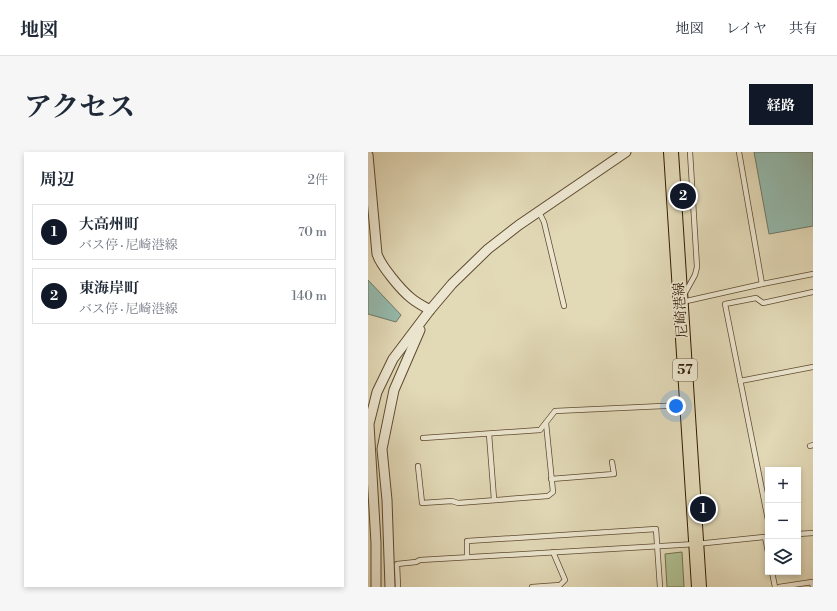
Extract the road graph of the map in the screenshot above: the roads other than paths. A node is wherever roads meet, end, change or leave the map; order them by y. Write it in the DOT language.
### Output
graph roads {
  1 [pos="626,152"];
  2 [pos="671,152"];
  3 [pos="690,152"];
  4 [pos="740,152"];
  5 [pos="368,155"];
  6 [pos="538,212"];
  7 [pos="813,274"];
  8 [pos="762,284"];
  9 [pos="813,292"];
  10 [pos="680,302"];
  11 [pos="564,306"];
  12 [pos="430,310"];
  13 [pos="813,367"];
  14 [pos="740,380"];
  15 [pos="687,405"];
  16 [pos="546,423"];
  17 [pos="488,434"];
  18 [pos="423,438"];
  19 [pos="612,462"];
  20 [pos="418,466"];
  21 [pos="551,480"];
  22 [pos="494,499"];
  23 [pos="765,505"];
  24 [pos="813,533"];
  25 [pos="801,534"];
  26 [pos="765,537"];
  27 [pos="696,544"];
  28 [pos="657,546"];
  29 [pos="553,552"];
  30 [pos="467,557"];
  31 [pos="773,575"];
  32 [pos="813,586"];
  33 [pos="376,587"];
  34 [pos="390,587"];
  35 [pos="398,587"];
  36 [pos="532,587"];
  37 [pos="660,587"];
  38 [pos="699,587"];
  39 [pos="775,587"];
  40 [pos="779,587"];
  1 -- 6 [label="street"];
  2 -- 10 [label="main road, 尼崎港線 / 57"];
  3 -- 10 [label="lane"];
  4 -- 8 [label="lane"];
  5 -- 12 [label="street"];
  6 -- 11 [label="lane"];
  6 -- 12 [label="street"];
  7 -- 8 [label="lane"];
  8 -- 10 [label="lane"];
  9 -- 14 [label="lane"];
  10 -- 15 [label="main road, 尼崎港線 / 57"];
  12 -- 33 [label="street"];
  12 -- 34 [label="street"];
  13 -- 14 [label="lane"];
  14 -- 23 [label="lane"];
  15 -- 16 [label="lane"];
  15 -- 27 [label="main road, 尼崎港線 / 57"];
  16 -- 17 [label="lane"];
  16 -- 21 [label="lane"];
  17 -- 18 [label="lane"];
  17 -- 22 [label="lane"];
  19 -- 21 [label="lane"];
  20 -- 22 [label="lane"];
  21 -- 22 [label="lane"];
  24 -- 25 [label="lane"];
  26 -- 27 [label="lane"];
  27 -- 28 [label="lane"];
  27 -- 38 [label="main road, 尼崎港線 / 57"];
  28 -- 29 [label="lane"];
  28 -- 30 [label="lane"];
  28 -- 37 [label="lane"];
  29 -- 30 [label="lane"];
  29 -- 36 [label="lane"];
  30 -- 35 [label="lane"];
  31 -- 39 [label="lane"];
  32 -- 40 [label="lane"];
}
